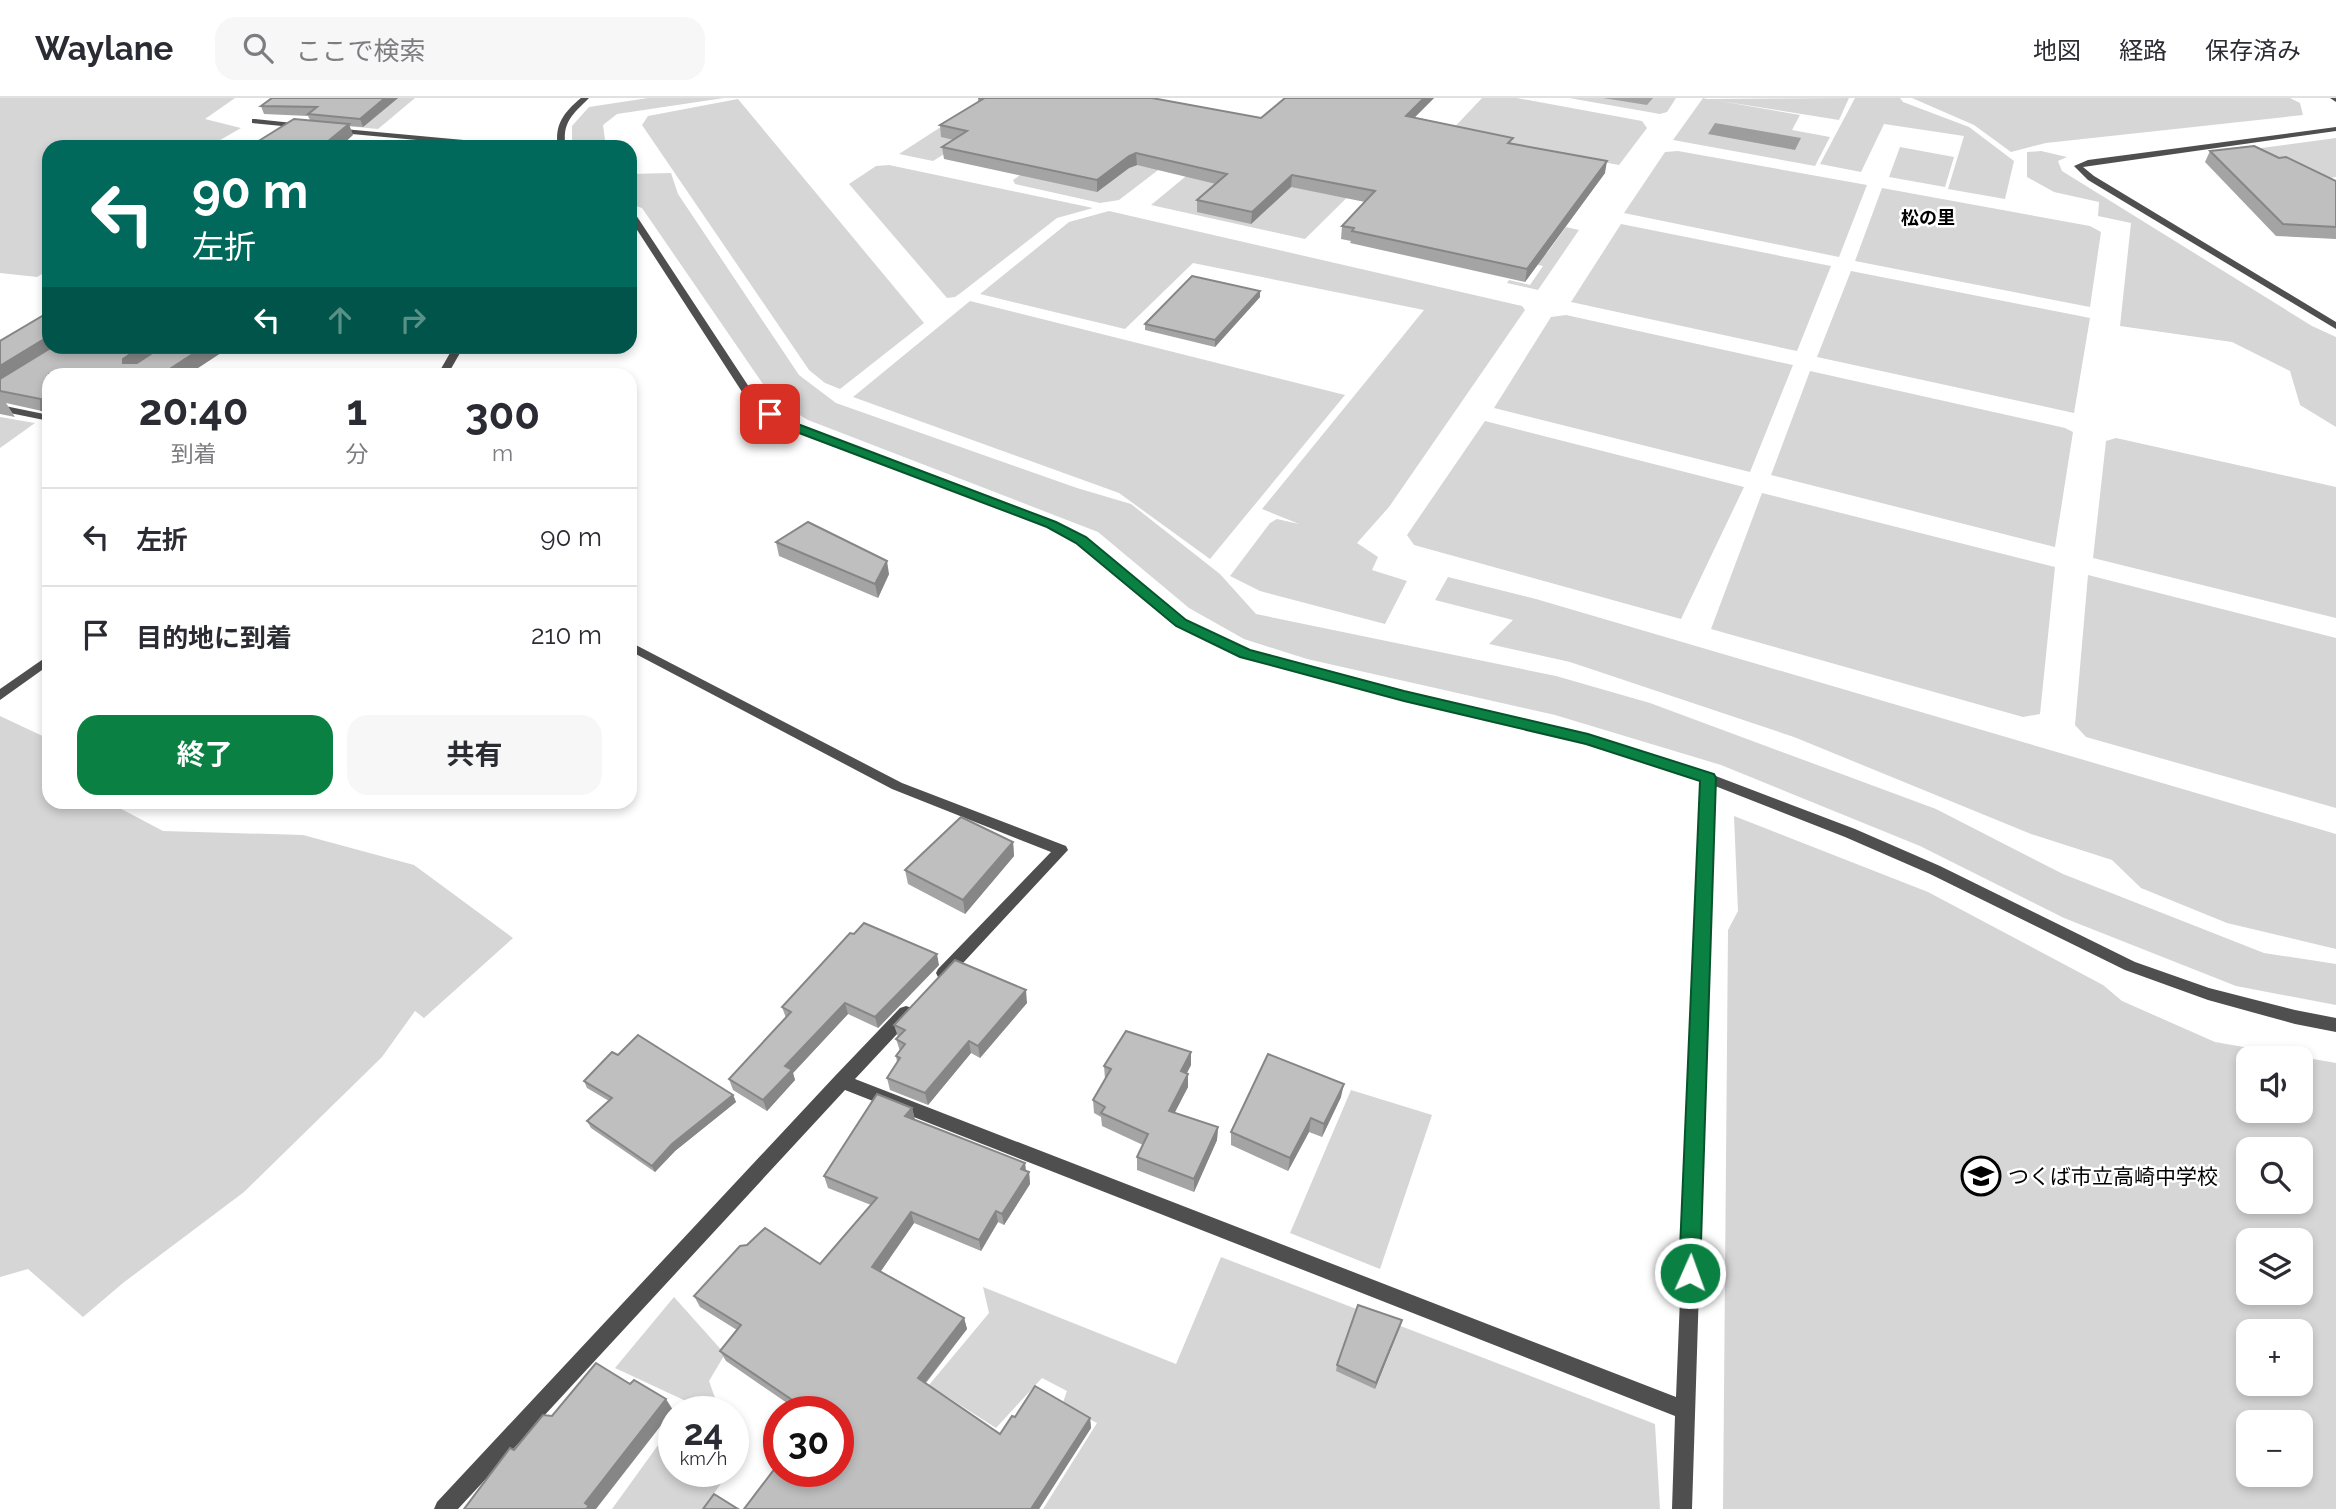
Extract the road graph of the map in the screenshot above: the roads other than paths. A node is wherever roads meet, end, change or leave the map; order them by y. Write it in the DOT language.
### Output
graph roads {
  1 [pos="585,98"];
  2 [pos="255,121"];
  3 [pos="310,127"];
  4 [pos="324,129"];
  5 [pos="2336,129"];
  6 [pos="443,140"];
  7 [pos="561,140"];
  8 [pos="637,223"];
  9 [pos="2336,326"];
  10 [pos="0,408"];
  11 [pos="42,417"];
  12 [pos="637,650"];
  13 [pos="42,664"];
  14 [pos="0,696"];
  15 [pos="1708,778"];
  16 [pos="2336,1024"];
  17 [pos="841,1081"];
  18 [pos="1685,1410"];
  19 [pos="444,1509"];
  20 [pos="1682,1509"];
  1 -- 7 [label="street"];
  2 -- 3 [label="street"];
  4 -- 6 [label="street"];
  5 -- 9 [label="street"];
  8 -- 15 [label="street"];
  10 -- 11 [label="street"];
  12 -- 17 [label="street"];
  13 -- 14 [label="street"];
  15 -- 16 [label="street"];
  15 -- 18 [label="street"];
  17 -- 18 [label="street"];
  17 -- 19 [label="street"];
  18 -- 20 [label="street"];
}
